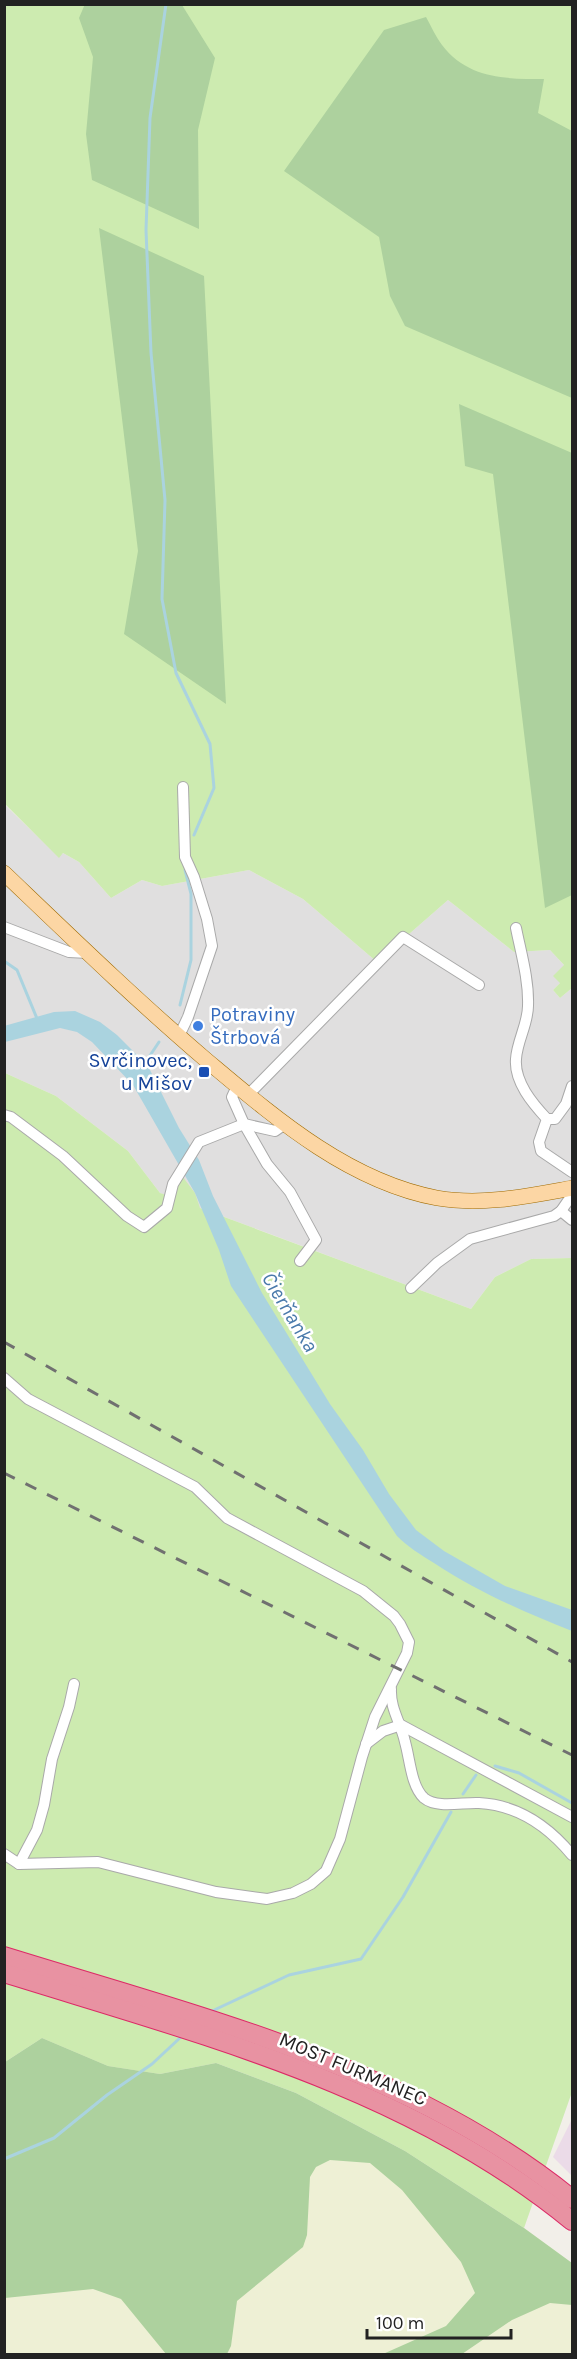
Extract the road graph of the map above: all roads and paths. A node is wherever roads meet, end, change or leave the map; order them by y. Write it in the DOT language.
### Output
graph roads {
  1 [pos="183,787"];
  2 [pos="4,873"];
  3 [pos="4,927"];
  4 [pos="516,928"];
  5 [pos="88,953"];
  6 [pos="479,985"];
  7 [pos="179,1036"];
  8 [pos="573,1086"];
  9 [pos="242,1090"];
  10 [pos="4,1114"];
  11 [pos="547,1119"];
  12 [pos="244,1124"];
  13 [pos="285,1124"];
  14 [pos="573,1172"];
  15 [pos="573,1188"];
  16 [pos="573,1195"];
  17 [pos="561,1211"];
  18 [pos="573,1220"];
  19 [pos="300,1261"];
  20 [pos="411,1288"];
  21 [pos="4,1378"];
  22 [pos="74,1683"];
  23 [pos="391,1686"];
  24 [pos="401,1725"];
  25 [pos="366,1744"];
  26 [pos="573,1817"];
  27 [pos="4,1854"];
  28 [pos="573,1855"];
  29 [pos="19,1864"];
  30 [pos="4,1956"];
  31 [pos="4,1972"];
  32 [pos="98,1993"];
  33 [pos="573,2199"];
  34 [pos="573,2221"];
  1 -- 7 [label="street"];
  2 -- 5 [label="main road"];
  3 -- 5 [label="street"];
  4 -- 11 [label="street"];
  5 -- 7 [label="main road"];
  6 -- 9 [label="street"];
  7 -- 9 [label="main road"];
  8 -- 11 [label="street"];
  9 -- 12 [label="street"];
  9 -- 13 [label="main road"];
  10 -- 12 [label="street"];
  11 -- 14 [label="street"];
  12 -- 13 [label="street"];
  12 -- 19 [label="street"];
  13 -- 15 [label="main road"];
  16 -- 17 [label="street"];
  17 -- 18 [label="street"];
  17 -- 20 [label="street"];
  21 -- 23 [label="street"];
  22 -- 29 [label="street"];
  23 -- 24 [label="street"];
  23 -- 25 [label="street"];
  24 -- 25 [label="street"];
  24 -- 26 [label="street"];
  24 -- 28 [label="street"];
  25 -- 29 [label="street"];
  27 -- 29 [label="street"];
  30 -- 32 [label="highway"];
  31 -- 32 [label="highway"];
  32 -- 33 [label="highway, MOST FURMANEC"];
  32 -- 34 [label="highway, MOST FURMANEC"];
}
